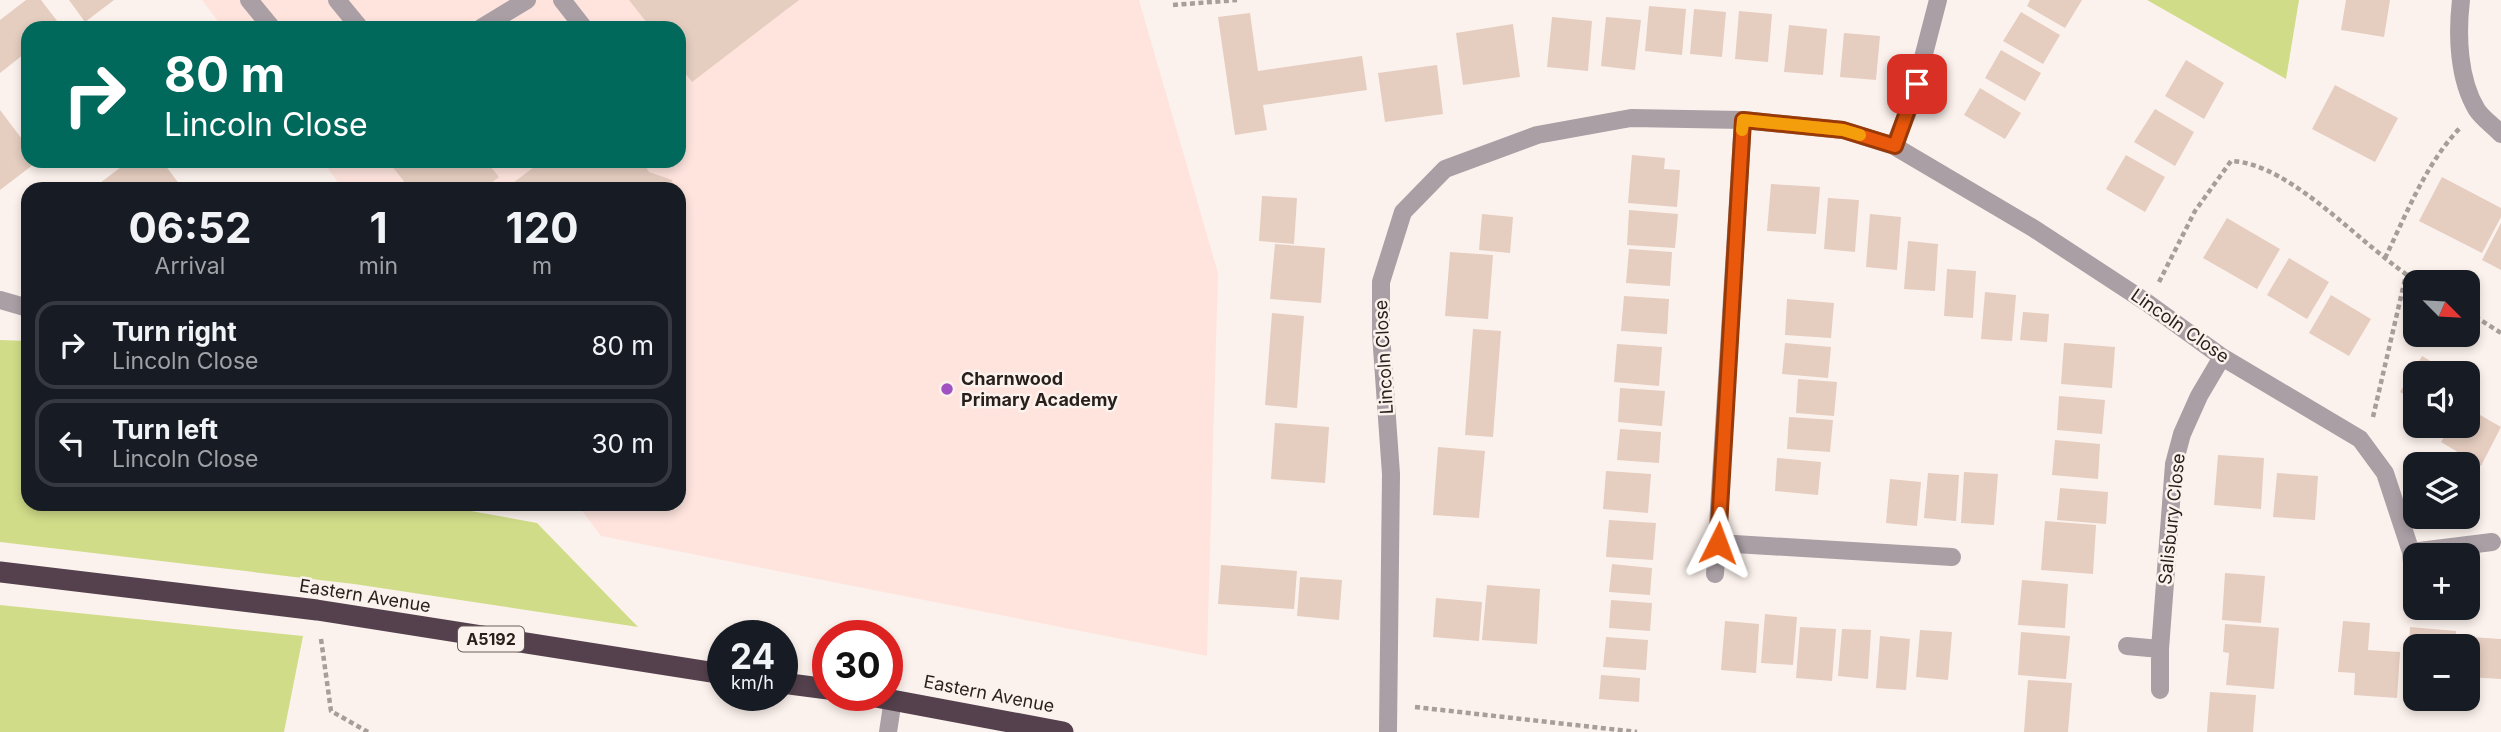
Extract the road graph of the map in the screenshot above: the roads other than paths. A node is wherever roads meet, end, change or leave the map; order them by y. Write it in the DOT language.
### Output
graph roads {
  1 [pos="249,0"];
  2 [pos="337,0"];
  3 [pos="527,0"];
  4 [pos="562,0"];
  5 [pos="1938,0"];
  6 [pos="2461,0"];
  7 [pos="266,21"];
  8 [pos="354,21"];
  9 [pos="492,21"];
  10 [pos="578,21"];
  11 [pos="1743,120"];
  12 [pos="2501,134"];
  13 [pos="1895,146"];
  14 [pos="0,300"];
  15 [pos="21,306"];
  16 [pos="2222,357"];
  17 [pos="2492,542"];
  18 [pos="1718,543"];
  19 [pos="2408,543"];
  20 [pos="2480,543"];
  21 [pos="1952,557"];
  22 [pos="0,572"];
  23 [pos="1715,574"];
  24 [pos="2127,646"];
  25 [pos="2160,649"];
  26 [pos="707,671"];
  27 [pos="2160,690"];
  28 [pos="903,701"];
  29 [pos="892,711"];
  30 [pos="888,732"];
  31 [pos="1063,732"];
  32 [pos="1388,732"];
  1 -- 7 [label="street"];
  2 -- 8 [label="street"];
  3 -- 9 [label="street"];
  4 -- 10 [label="street"];
  5 -- 13 [label="street"];
  6 -- 12 [label="street"];
  11 -- 13 [label="street, Lincoln Close"];
  11 -- 18 [label="street"];
  11 -- 32 [label="street, Lincoln Close"];
  13 -- 16 [label="street, Lincoln Close"];
  14 -- 15 [label="street"];
  16 -- 19 [label="street, Lincoln Close"];
  16 -- 25 [label="street, Salisbury Close"];
  17 -- 20 [label="street"];
  18 -- 21 [label="street"];
  18 -- 23 [label="street"];
  22 -- 26 [label="highway, Eastern Avenue / A5192"];
  24 -- 25 [label="street"];
  25 -- 27 [label="street, Salisbury Close"];
  28 -- 31 [label="highway, Eastern Avenue"];
  29 -- 30 [label="street"];
}
